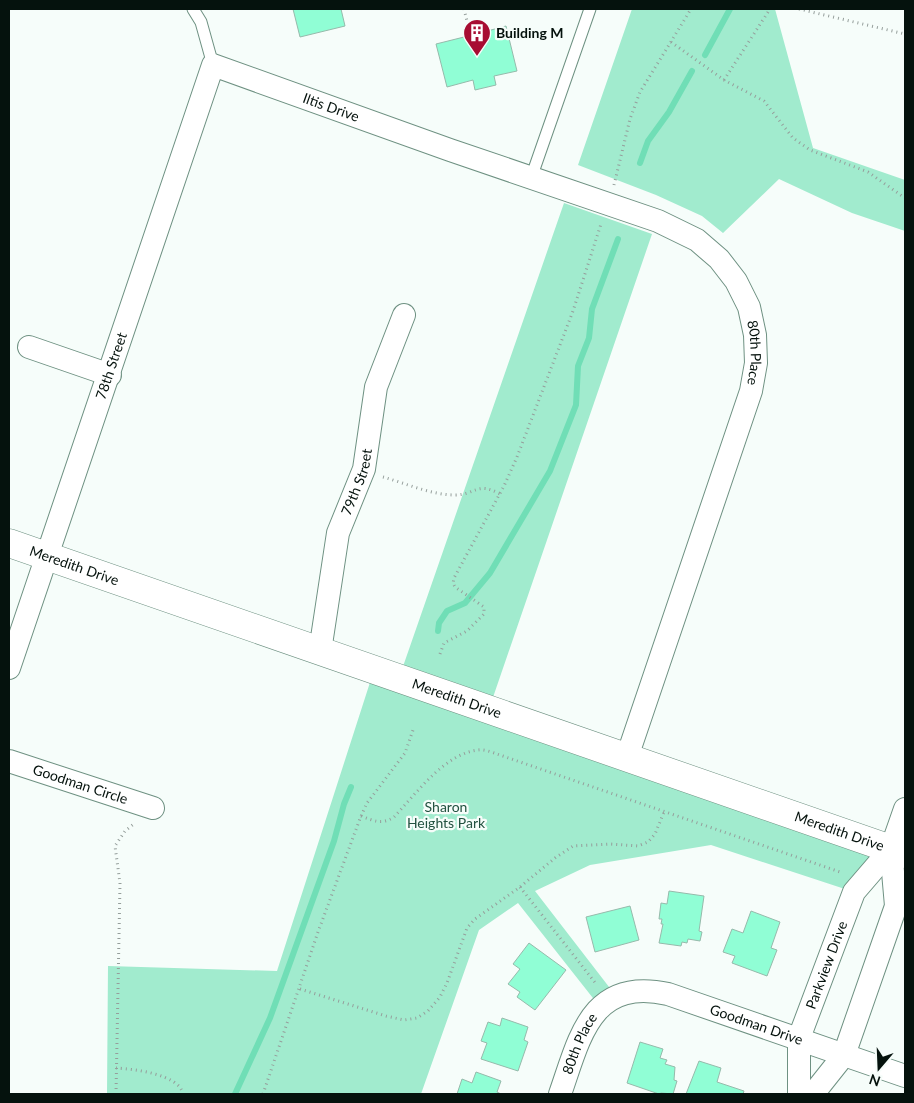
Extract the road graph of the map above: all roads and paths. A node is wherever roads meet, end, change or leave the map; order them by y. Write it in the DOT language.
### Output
graph roads {
  1 [pos="193,9"];
  2 [pos="464,9"];
  3 [pos="590,9"];
  4 [pos="691,9"];
  5 [pos="770,9"];
  6 [pos="799,9"];
  7 [pos="467,21"];
  8 [pos="905,34"];
  9 [pos="671,42"];
  10 [pos="214,65"];
  11 [pos="724,80"];
  12 [pos="450,150"];
  13 [pos="531,178"];
  14 [pos="905,198"];
  15 [pos="608,204"];
  16 [pos="404,315"];
  17 [pos="29,347"];
  18 [pos="110,375"];
  19 [pos="363,470"];
  20 [pos="500,494"];
  21 [pos="9,543"];
  22 [pos="47,556"];
  23 [pos="320,651"];
  24 [pos="440,654"];
  25 [pos="9,668"];
  26 [pos="413,730"];
  27 [pos="627,757"];
  28 [pos="9,760"];
  29 [pos="153,808"];
  30 [pos="905,809"];
  31 [pos="664,812"];
  32 [pos="361,816"];
  33 [pos="898,852"];
  34 [pos="864,879"];
  35 [pos="520,887"];
  36 [pos="300,989"];
  37 [pos="609,1001"];
  38 [pos="799,1038"];
  39 [pos="844,1055"];
  40 [pos="116,1068"];
  41 [pos="905,1076"];
  42 [pos="116,1094"];
  43 [pos="183,1094"];
  44 [pos="263,1094"];
  45 [pos="560,1094"];
  46 [pos="799,1094"];
  47 [pos="813,1094"];
  1 -- 10 [label="lane"];
  2 -- 7 [label="path"];
  3 -- 13 [label="lane"];
  4 -- 9 [label="path"];
  5 -- 11 [label="path"];
  6 -- 8 [label="path"];
  9 -- 11 [label="path"];
  9 -- 15 [label="path"];
  10 -- 12 [label="street, Iltis Drive"];
  10 -- 18 [label="street, 78th Street"];
  11 -- 14 [label="path"];
  12 -- 13 [label="street, 80th Place"];
  13 -- 15 [label="street, 80th Place"];
  15 -- 20 [label="path"];
  15 -- 27 [label="street, 80th Place"];
  16 -- 19 [label="street, 79th Street"];
  17 -- 18 [label="street"];
  18 -- 22 [label="street, 78th Street"];
  19 -- 20 [label="path"];
  19 -- 23 [label="street, 79th Street"];
  20 -- 24 [label="path"];
  21 -- 22 [label="main road, Meredith Drive"];
  22 -- 23 [label="main road, Meredith Drive"];
  22 -- 25 [label="street, 78th Street"];
  23 -- 27 [label="main road, Meredith Drive"];
  26 -- 32 [label="path"];
  27 -- 33 [label="main road, Meredith Drive"];
  28 -- 29 [label="street, Goodman Circle"];
  29 -- 40 [label="path"];
  30 -- 33 [label="street, Parkview Drive"];
  31 -- 32 [label="path"];
  31 -- 34 [label="path"];
  31 -- 35 [label="path"];
  32 -- 36 [label="path"];
  33 -- 34 [label="street, Parkview Drive"];
  33 -- 39 [label="street, Parkview Drive"];
  34 -- 38 [label="street, Parkview Drive"];
  35 -- 36 [label="path"];
  35 -- 37 [label="path"];
  36 -- 44 [label="path"];
  37 -- 38 [label="street, Goodman Drive"];
  37 -- 45 [label="street, 80th Place"];
  38 -- 39 [label="street, Goodman Drive"];
  38 -- 46 [label="street, Parkview Drive"];
  39 -- 41 [label="street, Goodman Drive"];
  39 -- 47 [label="street, Parkview Drive"];
  40 -- 42 [label="path"];
  40 -- 43 [label="path"];
}
